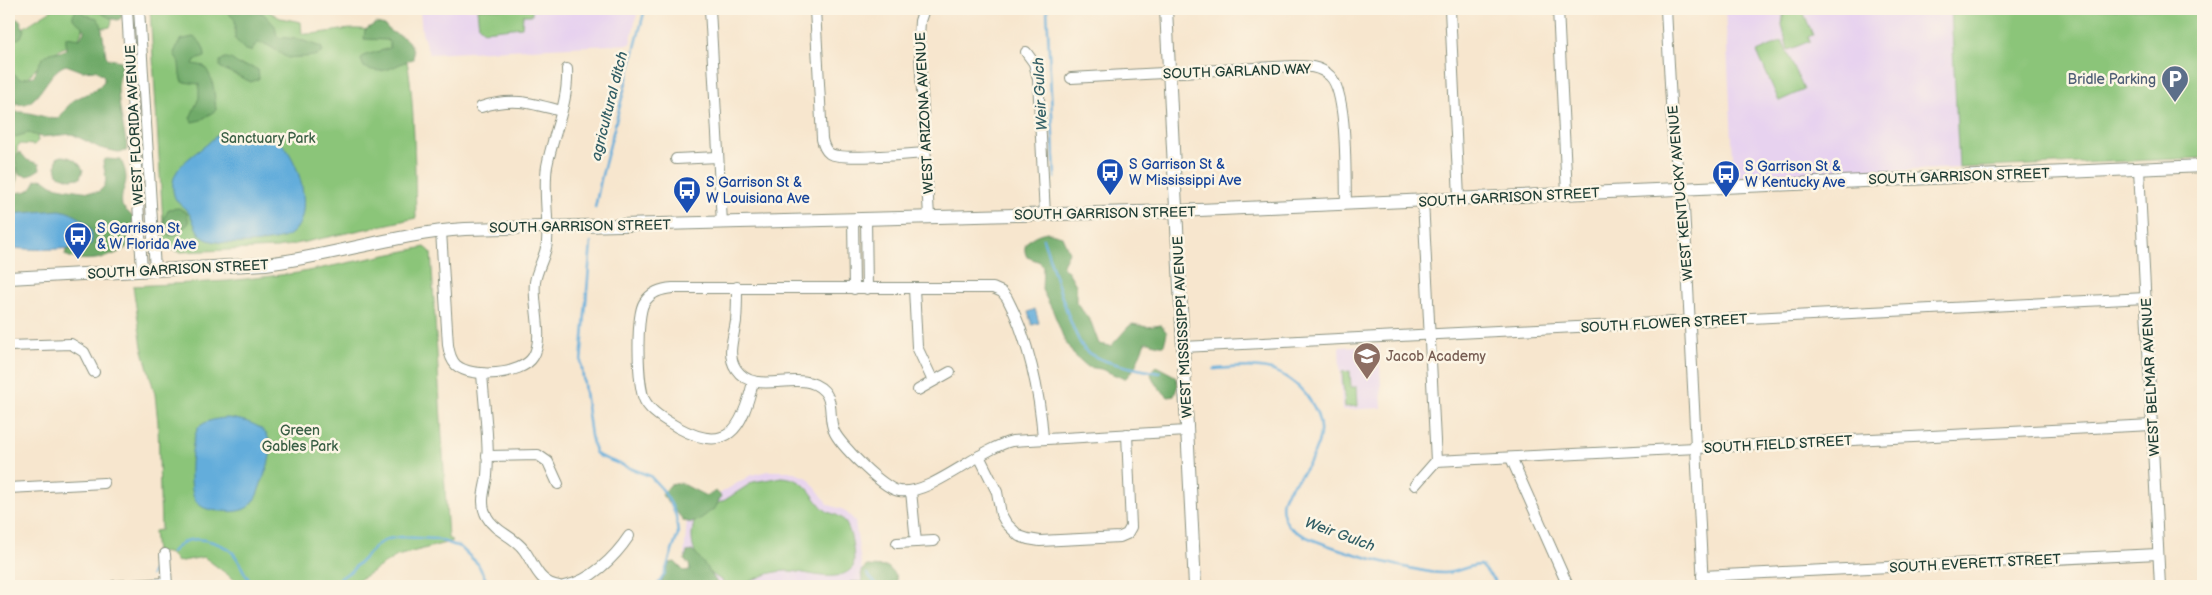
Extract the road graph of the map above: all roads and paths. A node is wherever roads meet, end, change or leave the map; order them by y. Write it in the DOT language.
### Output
graph roads {
  1 [pos="127,9"];
  2 [pos="139,9"];
  3 [pos="710,9"];
  4 [pos="815,9"];
  5 [pos="924,9"];
  6 [pos="1166,9"];
  7 [pos="1450,9"];
  8 [pos="1558,9"];
  9 [pos="1666,9"];
  10 [pos="1026,52"];
  11 [pos="567,69"];
  12 [pos="1170,73"];
  13 [pos="1071,78"];
  14 [pos="481,107"];
  15 [pos="561,110"];
  16 [pos="925,154"];
  17 [pos="718,157"];
  18 [pos="676,159"];
  19 [pos="2203,166"];
  20 [pos="2139,168"];
  21 [pos="1682,189"];
  22 [pos="1568,194"];
  23 [pos="1459,198"];
  24 [pos="1424,200"];
  25 [pos="1346,204"];
  26 [pos="1177,212"];
  27 [pos="1045,214"];
  28 [pos="928,217"];
  29 [pos="866,219"];
  30 [pos="853,220"];
  31 [pos="722,223"];
  32 [pos="547,227"];
  33 [pos="441,231"];
  34 [pos="148,270"];
  35 [pos="9,278"];
  36 [pos="737,287"];
  37 [pos="914,288"];
  38 [pos="854,289"];
  39 [pos="867,289"];
  40 [pos="2146,298"];
  41 [pos="1690,321"];
  42 [pos="1430,335"];
  43 [pos="9,346"];
  44 [pos="1183,347"];
  45 [pos="94,372"];
  46 [pos="950,372"];
  47 [pos="482,373"];
  48 [pos="933,381"];
  49 [pos="753,382"];
  50 [pos="918,390"];
  51 [pos="2152,426"];
  52 [pos="1187,431"];
  53 [pos="1126,434"];
  54 [pos="1043,438"];
  55 [pos="1696,449"];
  56 [pos="487,456"];
  57 [pos="979,456"];
  58 [pos="1511,458"];
  59 [pos="1436,461"];
  60 [pos="104,483"];
  61 [pos="558,484"];
  62 [pos="1415,486"];
  63 [pos="9,488"];
  64 [pos="911,491"];
  65 [pos="629,536"];
  66 [pos="934,541"];
  67 [pos="916,542"];
  68 [pos="898,543"];
  69 [pos="166,554"];
  70 [pos="2158,554"];
  71 [pos="1702,581"];
  72 [pos="167,585"];
  73 [pos="114,586"];
  74 [pos="559,586"];
  75 [pos="564,586"];
  76 [pos="1195,586"];
  77 [pos="1568,586"];
  78 [pos="2160,586"];
  1 -- 34 [label="street, WEST FLORIDA AVENUE"];
  2 -- 34 [label="street, WEST FLORIDA AVENUE"];
  3 -- 17 [label="street"];
  4 -- 16 [label="street"];
  5 -- 16 [label="street, WEST ARIZONA AVENUE"];
  6 -- 12 [label="main road, WEST MISSISSIPPI AVENUE"];
  7 -- 23 [label="street"];
  8 -- 22 [label="street"];
  9 -- 21 [label="street, WEST KENTUCKY AVENUE"];
  10 -- 27 [label="street"];
  11 -- 15 [label="street"];
  12 -- 13 [label="street, SOUTH GARLAND WAY"];
  12 -- 25 [label="street, SOUTH GARLAND WAY"];
  12 -- 26 [label="main road, WEST MISSISSIPPI AVENUE"];
  14 -- 15 [label="street"];
  15 -- 32 [label="street"];
  16 -- 28 [label="street, WEST ARIZONA AVENUE"];
  17 -- 18 [label="street"];
  17 -- 31 [label="street"];
  19 -- 20 [label="main road, SOUTH GARRISON STREET"];
  20 -- 21 [label="main road, SOUTH GARRISON STREET"];
  20 -- 40 [label="street, WEST BELMAR AVENUE"];
  21 -- 22 [label="main road, SOUTH GARRISON STREET"];
  21 -- 41 [label="street, WEST KENTUCKY AVENUE"];
  22 -- 23 [label="main road, SOUTH GARRISON STREET"];
  23 -- 24 [label="main road, SOUTH GARRISON STREET"];
  24 -- 25 [label="main road, SOUTH GARRISON STREET"];
  24 -- 42 [label="street"];
  25 -- 26 [label="main road, SOUTH GARRISON STREET"];
  26 -- 27 [label="main road, SOUTH GARRISON STREET"];
  26 -- 44 [label="main road, WEST MISSISSIPPI AVENUE"];
  27 -- 28 [label="main road, SOUTH GARRISON STREET"];
  28 -- 29 [label="main road, SOUTH GARRISON STREET"];
  29 -- 30 [label="main road, SOUTH GARRISON STREET"];
  29 -- 39 [label="street"];
  30 -- 31 [label="main road, SOUTH GARRISON STREET"];
  30 -- 38 [label="street"];
  31 -- 32 [label="main road, SOUTH GARRISON STREET"];
  32 -- 33 [label="main road, SOUTH GARRISON STREET"];
  32 -- 47 [label="street"];
  33 -- 34 [label="main road, SOUTH GARRISON STREET"];
  33 -- 47 [label="street"];
  34 -- 35 [label="main road, SOUTH GARRISON STREET"];
  36 -- 38 [label="street"];
  36 -- 49 [label="street"];
  36 -- 49 [label="street"];
  37 -- 39 [label="street"];
  37 -- 48 [label="street"];
  37 -- 54 [label="street"];
  38 -- 39 [label="street"];
  40 -- 41 [label="street, SOUTH FLOWER STREET"];
  40 -- 51 [label="street, WEST BELMAR AVENUE"];
  41 -- 42 [label="street, SOUTH FLOWER STREET"];
  41 -- 55 [label="street, WEST KENTUCKY AVENUE"];
  42 -- 44 [label="street, SOUTH FLOWER STREET"];
  42 -- 59 [label="street"];
  43 -- 45 [label="street"];
  44 -- 52 [label="main road, WEST MISSISSIPPI AVENUE"];
  46 -- 48 [label="street"];
  47 -- 56 [label="street"];
  48 -- 50 [label="street"];
  49 -- 64 [label="street"];
  51 -- 55 [label="street, SOUTH FIELD STREET"];
  51 -- 70 [label="street, WEST BELMAR AVENUE"];
  52 -- 53 [label="street"];
  52 -- 76 [label="main road, WEST MISSISSIPPI AVENUE"];
  53 -- 54 [label="street"];
  53 -- 57 [label="street"];
  54 -- 57 [label="street"];
  55 -- 58 [label="street, SOUTH FIELD STREET"];
  55 -- 71 [label="street, WEST KENTUCKY AVENUE"];
  56 -- 61 [label="street"];
  56 -- 74 [label="street"];
  57 -- 64 [label="street"];
  58 -- 59 [label="street, SOUTH FIELD STREET"];
  58 -- 77 [label="street"];
  59 -- 62 [label="street"];
  60 -- 63 [label="street"];
  64 -- 67 [label="street"];
  65 -- 75 [label="street"];
  66 -- 67 [label="street"];
  67 -- 68 [label="street"];
  69 -- 72 [label="street"];
  70 -- 71 [label="street, SOUTH EVERETT STREET"];
  70 -- 78 [label="street, WEST BELMAR AVENUE"];
  72 -- 73 [label="street"];
}
